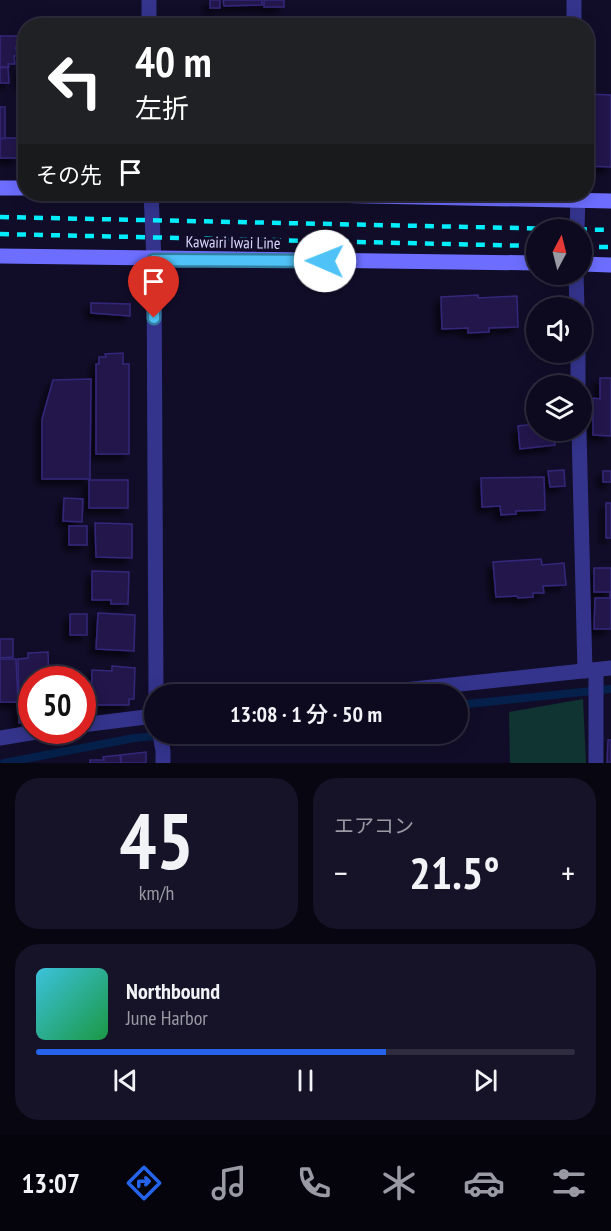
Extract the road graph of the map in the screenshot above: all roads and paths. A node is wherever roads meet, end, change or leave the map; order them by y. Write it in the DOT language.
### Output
graph roads {
  1 [pos="149,0"];
  2 [pos="574,0"];
  3 [pos="149,18"];
  4 [pos="574,18"];
  5 [pos="0,188"];
  6 [pos="18,188"];
  7 [pos="594,199"];
  8 [pos="151,201"];
  9 [pos="578,201"];
  10 [pos="611,201"];
  11 [pos="577,219"];
  12 [pos="0,256"];
  13 [pos="154,260"];
  14 [pos="526,263"];
  15 [pos="592,264"];
  16 [pos="611,265"];
  17 [pos="580,441"];
  18 [pos="597,672"];
  19 [pos="156,684"];
  20 [pos="468,684"];
  21 [pos="144,717"];
  22 [pos="96,724"];
  23 [pos="18,735"];
  24 [pos="0,738"];
  25 [pos="161,744"];
  26 [pos="163,763"];
  27 [pos="596,763"];
  1 -- 3 [label="street"];
  2 -- 4 [label="street"];
  5 -- 6 [label="main road"];
  7 -- 10 [label="main road"];
  8 -- 13 [label="street"];
  9 -- 11 [label="street"];
  12 -- 13 [label="main road, Kawairi Iwai Line"];
  13 -- 14 [label="main road, Kawairi Iwai Line"];
  13 -- 19 [label="street"];
  15 -- 16 [label="main road"];
  17 -- 18 [label="street"];
  18 -- 20 [label="street"];
  18 -- 27 [label="street"];
  21 -- 22 [label="street"];
  23 -- 24 [label="street"];
  25 -- 26 [label="street"];
}
